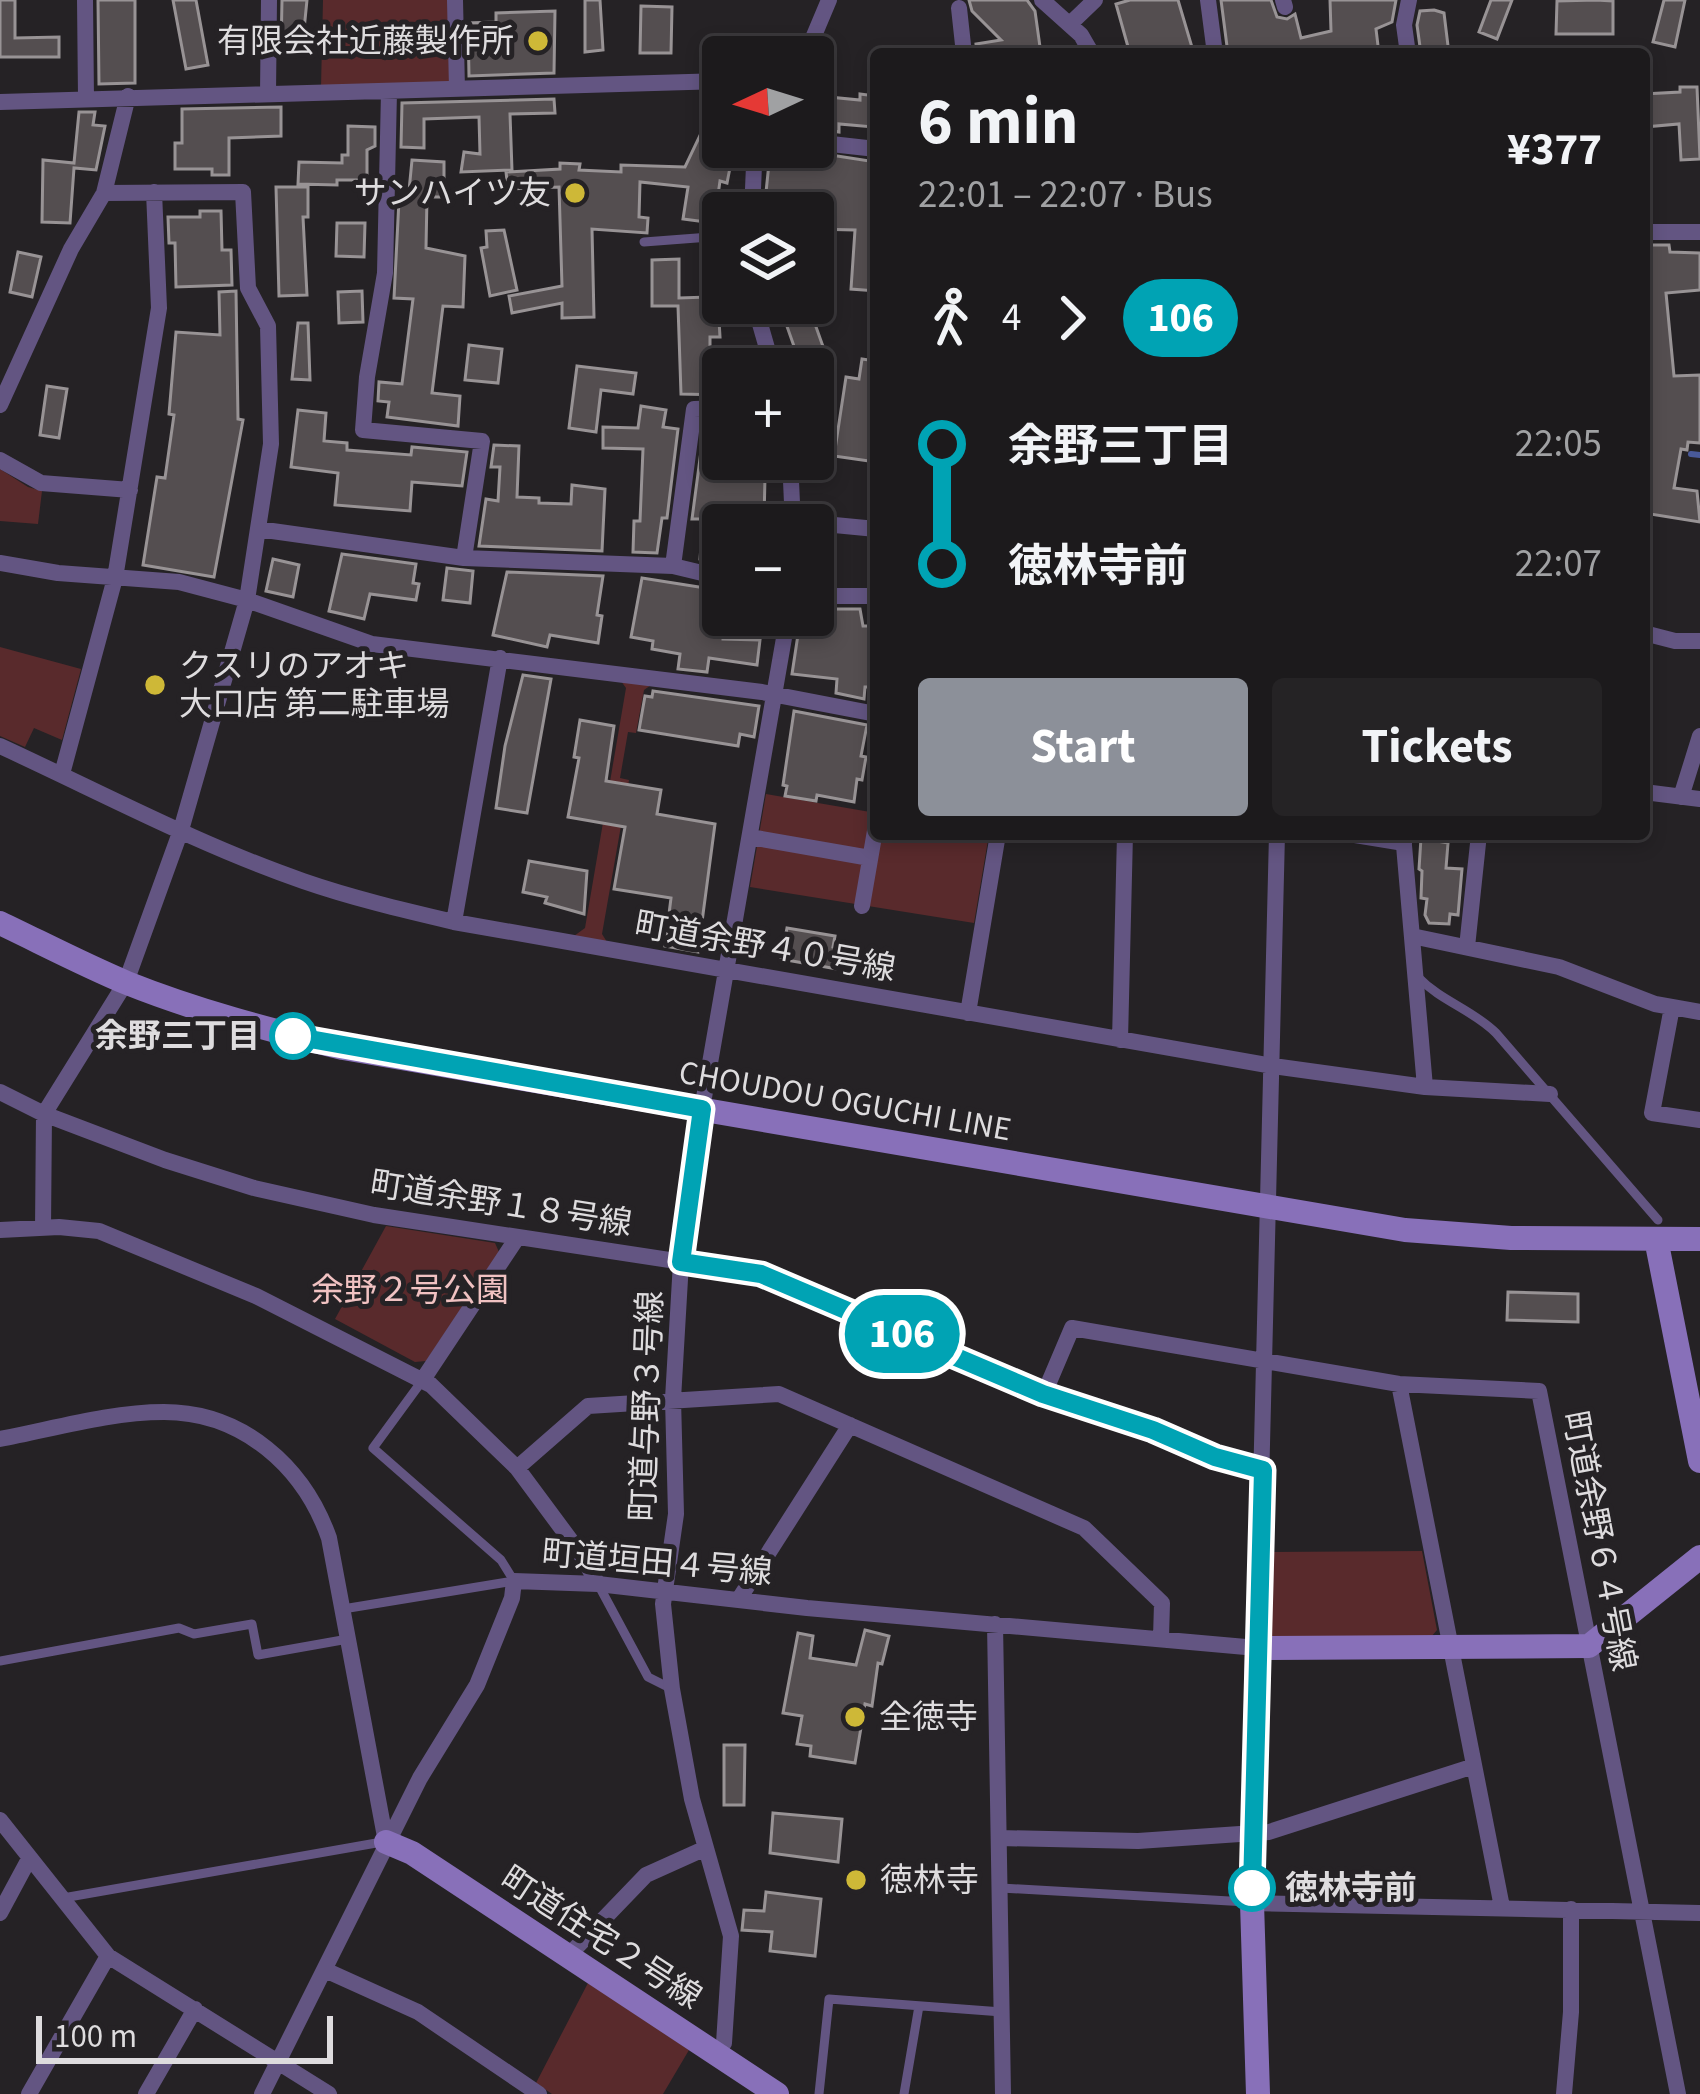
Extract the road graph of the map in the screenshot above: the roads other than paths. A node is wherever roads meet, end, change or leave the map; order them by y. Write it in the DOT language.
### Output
graph roads {
  1 [pos="85,0"];
  2 [pos="269,0"];
  3 [pos="454,0"];
  4 [pos="829,0"];
  5 [pos="1042,0"];
  6 [pos="1095,0"];
  7 [pos="1208,0"];
  8 [pos="1409,0"];
  9 [pos="959,8"];
  10 [pos="1070,24"];
  11 [pos="814,36"];
  12 [pos="963,48"];
  13 [pos="1088,48"];
  14 [pos="1213,48"];
  15 [pos="1407,48"];
  16 [pos="702,82"];
  17 [pos="457,89"];
  18 [pos="389,92"];
  19 [pos="268,94"];
  20 [pos="128,96"];
  21 [pos="86,98"];
  22 [pos="0,102"];
  23 [pos="834,144"];
  24 [pos="870,148"];
  25 [pos="154,192"];
  26 [pos="104,193"];
  27 [pos="1650,232"];
  28 [pos="1700,232"];
  29 [pos="702,238"];
  30 [pos="644,242"];
  31 [pos="0,405"];
  32 [pos="702,409"];
  33 [pos="0,460"];
  34 [pos="130,490"];
  35 [pos="834,526"];
  36 [pos="258,529"];
  37 [pos="870,529"];
  38 [pos="464,558"];
  39 [pos="0,563"];
  40 [pos="673,566"];
  41 [pos="702,573"];
  42 [pos="115,578"];
  43 [pos="834,596"];
  44 [pos="870,596"];
  45 [pos="247,600"];
  46 [pos="1650,634"];
  47 [pos="785,636"];
  48 [pos="1700,640"];
  49 [pos="500,658"];
  50 [pos="775,694"];
  51 [pos="870,713"];
  52 [pos="1700,736"];
  53 [pos="0,746"];
  54 [pos="62,774"];
  55 [pos="1650,793"];
  56 [pos="1691,798"];
  57 [pos="181,830"];
  58 [pos="750,837"];
  59 [pos="873,840"];
  60 [pos="997,840"];
  61 [pos="1125,840"];
  62 [pos="1277,840"];
  63 [pos="1404,840"];
  64 [pos="1478,840"];
  65 [pos="870,858"];
  66 [pos="862,906"];
  67 [pos="454,922"];
  68 [pos="0,923"];
  69 [pos="1412,936"];
  70 [pos="1467,947"];
  71 [pos="726,971"];
  72 [pos="1415,974"];
  73 [pos="126,982"];
  74 [pos="1672,1007"];
  75 [pos="1700,1012"];
  76 [pos="968,1013"];
  77 [pos="1120,1040"];
  78 [pos="1273,1066"];
  79 [pos="1425,1087"];
  80 [pos="0,1092"];
  81 [pos="1550,1094"];
  82 [pos="702,1109"];
  83 [pos="44,1114"];
  84 [pos="1700,1120"];
  85 [pos="1270,1209"];
  86 [pos="43,1228"];
  87 [pos="1657,1229"];
  88 [pos="0,1230"];
  89 [pos="517,1238"];
  90 [pos="1700,1239"];
  91 [pos="681,1262"];
  92 [pos="1266,1362"];
  93 [pos="422,1381"];
  94 [pos="1399,1384"];
  95 [pos="1043,1394"];
  96 [pos="673,1399"];
  97 [pos="850,1425"];
  98 [pos="0,1439"];
  99 [pos="1700,1461"];
  100 [pos="517,1468"];
  101 [pos="1263,1470"];
  102 [pos="1700,1557"];
  103 [pos="514,1581"];
  104 [pos="598,1584"];
  105 [pos="665,1592"];
  106 [pos="739,1599"];
  107 [pos="343,1609"];
  108 [pos="994,1624"];
  109 [pos="1161,1638"];
  110 [pos="348,1639"];
  111 [pos="1589,1646"];
  112 [pos="1257,1648"];
  113 [pos="1451,1648"];
  114 [pos="0,1661"];
  115 [pos="672,1689"];
  116 [pos="1474,1766"];
  117 [pos="0,1820"];
  118 [pos="1253,1833"];
  119 [pos="1000,1838"];
  120 [pos="386,1842"];
  121 [pos="706,1847"];
  122 [pos="29,1858"];
  123 [pos="1000,1888"];
  124 [pos="63,1898"];
  125 [pos="1252,1903"];
  126 [pos="1502,1907"];
  127 [pos="1571,1909"];
  128 [pos="1642,1911"];
  129 [pos="0,1913"];
  130 [pos="1700,1913"];
  131 [pos="569,1955"];
  132 [pos="108,1957"];
  133 [pos="325,1970"];
  134 [pos="919,2006"];
  135 [pos="195,2009"];
  136 [pos="1002,2012"];
  137 [pos="717,2054"];
  138 [pos="279,2061"];
  139 [pos="29,2094"];
  140 [pos="146,2094"];
  141 [pos="262,2094"];
  142 [pos="329,2094"];
  143 [pos="539,2094"];
  144 [pos="777,2094"];
  145 [pos="819,2094"];
  146 [pos="904,2094"];
  147 [pos="1003,2094"];
  148 [pos="1258,2094"];
  149 [pos="1564,2094"];
  150 [pos="1678,2094"];
  1 -- 21 [label="street"];
  2 -- 19 [label="street"];
  3 -- 17 [label="street"];
  4 -- 11 [label="street"];
  5 -- 10 [label="street"];
  6 -- 10 [label="street"];
  7 -- 14 [label="street"];
  8 -- 15 [label="street"];
  9 -- 12 [label="street"];
  10 -- 13 [label="street"];
  16 -- 17 [label="street"];
  17 -- 18 [label="street"];
  18 -- 19 [label="street"];
  18 -- 38 [label="street"];
  19 -- 20 [label="street"];
  20 -- 21 [label="street"];
  20 -- 26 [label="street"];
  21 -- 22 [label="street"];
  23 -- 24 [label="street"];
  25 -- 26 [label="street"];
  25 -- 34 [label="street"];
  25 -- 36 [label="street"];
  26 -- 31 [label="street"];
  27 -- 28 [label="street"];
  29 -- 30 [label="lane"];
  32 -- 40 [label="street"];
  33 -- 34 [label="street"];
  34 -- 42 [label="street"];
  35 -- 37 [label="street"];
  36 -- 38 [label="street"];
  36 -- 45 [label="street"];
  38 -- 40 [label="street"];
  39 -- 42 [label="street"];
  40 -- 41 [label="street"];
  42 -- 45 [label="street"];
  42 -- 54 [label="street"];
  43 -- 44 [label="street"];
  45 -- 49 [label="street"];
  45 -- 57 [label="street"];
  46 -- 48 [label="street"];
  47 -- 50 [label="street, 町道与野３号線"];
  49 -- 50 [label="street"];
  49 -- 67 [label="street"];
  50 -- 51 [label="street"];
  50 -- 58 [label="street, 町道与野３号線"];
  52 -- 56 [label="street"];
  53 -- 54 [label="street, 町道余野４０号線"];
  54 -- 57 [label="street, 町道余野４０号線"];
  55 -- 56 [label="street"];
  57 -- 67 [label="street, 町道余野４０号線"];
  57 -- 73 [label="street"];
  58 -- 65 [label="street"];
  58 -- 71 [label="street, 町道与野３号線"];
  59 -- 65 [label="street"];
  60 -- 76 [label="street"];
  61 -- 77 [label="street"];
  62 -- 78 [label="street"];
  63 -- 69 [label="street"];
  64 -- 70 [label="street"];
  65 -- 66 [label="street"];
  67 -- 71 [label="street, 町道余野４０号線"];
  68 -- 73 [label="street, CHOUDOU OGUCHI LINE"];
  69 -- 70 [label="street"];
  69 -- 72 [label="street"];
  70 -- 74 [label="street"];
  71 -- 76 [label="street, 町道余野４０号線"];
  71 -- 82 [label="street, 町道与野３号線"];
  72 -- 79 [label="street"];
  72 -- 81 [label="lane"];
  73 -- 82 [label="street, CHOUDOU OGUCHI LINE"];
  73 -- 83 [label="street"];
  74 -- 75 [label="street"];
  74 -- 84 [label="street"];
  76 -- 77 [label="street, 町道余野４０号線"];
  77 -- 78 [label="street, 町道余野４０号線"];
  78 -- 79 [label="street, 町道余野４０号線"];
  78 -- 85 [label="street"];
  79 -- 81 [label="street, 町道余野４０号線"];
  80 -- 83 [label="street, 町道余野１８号線"];
  81 -- 87 [label="lane"];
  82 -- 85 [label="street, CHOUDOU OGUCHI LINE"];
  82 -- 91 [label="street, 町道与野３号線"];
  83 -- 86 [label="street"];
  83 -- 89 [label="street, 町道余野１８号線"];
  85 -- 87 [label="street, CHOUDOU OGUCHI LINE"];
  85 -- 92 [label="street"];
  86 -- 88 [label="street"];
  86 -- 93 [label="street"];
  87 -- 90 [label="street, CHOUDOU OGUCHI LINE"];
  87 -- 99 [label="street"];
  89 -- 91 [label="street, 町道余野１８号線"];
  89 -- 93 [label="street"];
  91 -- 95 [label="street, 町道余野１８号線"];
  91 -- 96 [label="street, 町道与野３号線"];
  92 -- 94 [label="street, 町道余野６４号線"];
  92 -- 95 [label="street, 町道余野６４号線"];
  92 -- 101 [label="street"];
  93 -- 100 [label="street"];
  93 -- 103 [label="lane"];
  94 -- 111 [label="street, 町道余野６４号線"];
  94 -- 113 [label="street"];
  95 -- 101 [label="street, 町道余野１８号線"];
  96 -- 97 [label="street"];
  96 -- 100 [label="street"];
  96 -- 105 [label="street, 町道与野３号線"];
  97 -- 106 [label="street"];
  97 -- 109 [label="street"];
  98 -- 107 [label="street"];
  100 -- 104 [label="street"];
  101 -- 112 [label="street"];
  102 -- 111 [label="street"];
  103 -- 104 [label="street, 町道垣田４号線"];
  103 -- 107 [label="lane"];
  103 -- 120 [label="street, 町道垣田４号線"];
  104 -- 105 [label="street, 町道垣田４号線"];
  104 -- 115 [label="lane"];
  105 -- 106 [label="street, 町道垣田４号線"];
  105 -- 115 [label="street, 町道与野３号線"];
  106 -- 108 [label="street, 町道垣田４号線"];
  107 -- 110 [label="street"];
  108 -- 109 [label="street, 町道垣田４号線"];
  108 -- 119 [label="street"];
  109 -- 112 [label="street, 町道垣田４号線"];
  110 -- 114 [label="lane"];
  110 -- 120 [label="street"];
  111 -- 113 [label="street"];
  111 -- 128 [label="street, 町道余野６４号線"];
  112 -- 113 [label="street"];
  112 -- 118 [label="street"];
  113 -- 116 [label="street"];
  115 -- 121 [label="street, 町道与野３号線"];
  116 -- 118 [label="street"];
  116 -- 126 [label="street"];
  117 -- 122 [label="street"];
  118 -- 119 [label="street"];
  118 -- 125 [label="street"];
  119 -- 123 [label="street"];
  120 -- 124 [label="lane"];
  120 -- 131 [label="street, 町道住宅２号線"];
  120 -- 133 [label="street, 町道垣田４号線"];
  121 -- 131 [label="street"];
  121 -- 137 [label="street, 町道与野３号線"];
  122 -- 124 [label="street"];
  122 -- 129 [label="street"];
  123 -- 125 [label="lane"];
  123 -- 136 [label="street"];
  124 -- 132 [label="street"];
  125 -- 126 [label="street"];
  125 -- 148 [label="street"];
  126 -- 127 [label="street"];
  127 -- 128 [label="street"];
  127 -- 149 [label="street"];
  128 -- 130 [label="street"];
  128 -- 150 [label="street, 町道余野６４号線"];
  131 -- 137 [label="street, 町道住宅２号線"];
  132 -- 135 [label="street"];
  132 -- 139 [label="street"];
  133 -- 138 [label="street, 町道垣田４号線"];
  133 -- 143 [label="street"];
  134 -- 136 [label="lane"];
  134 -- 145 [label="lane"];
  134 -- 146 [label="lane"];
  135 -- 138 [label="street"];
  135 -- 140 [label="street"];
  136 -- 147 [label="street"];
  137 -- 144 [label="street, 町道住宅２号線"];
  138 -- 141 [label="street, 町道垣田４号線"];
  138 -- 142 [label="street"];
}
